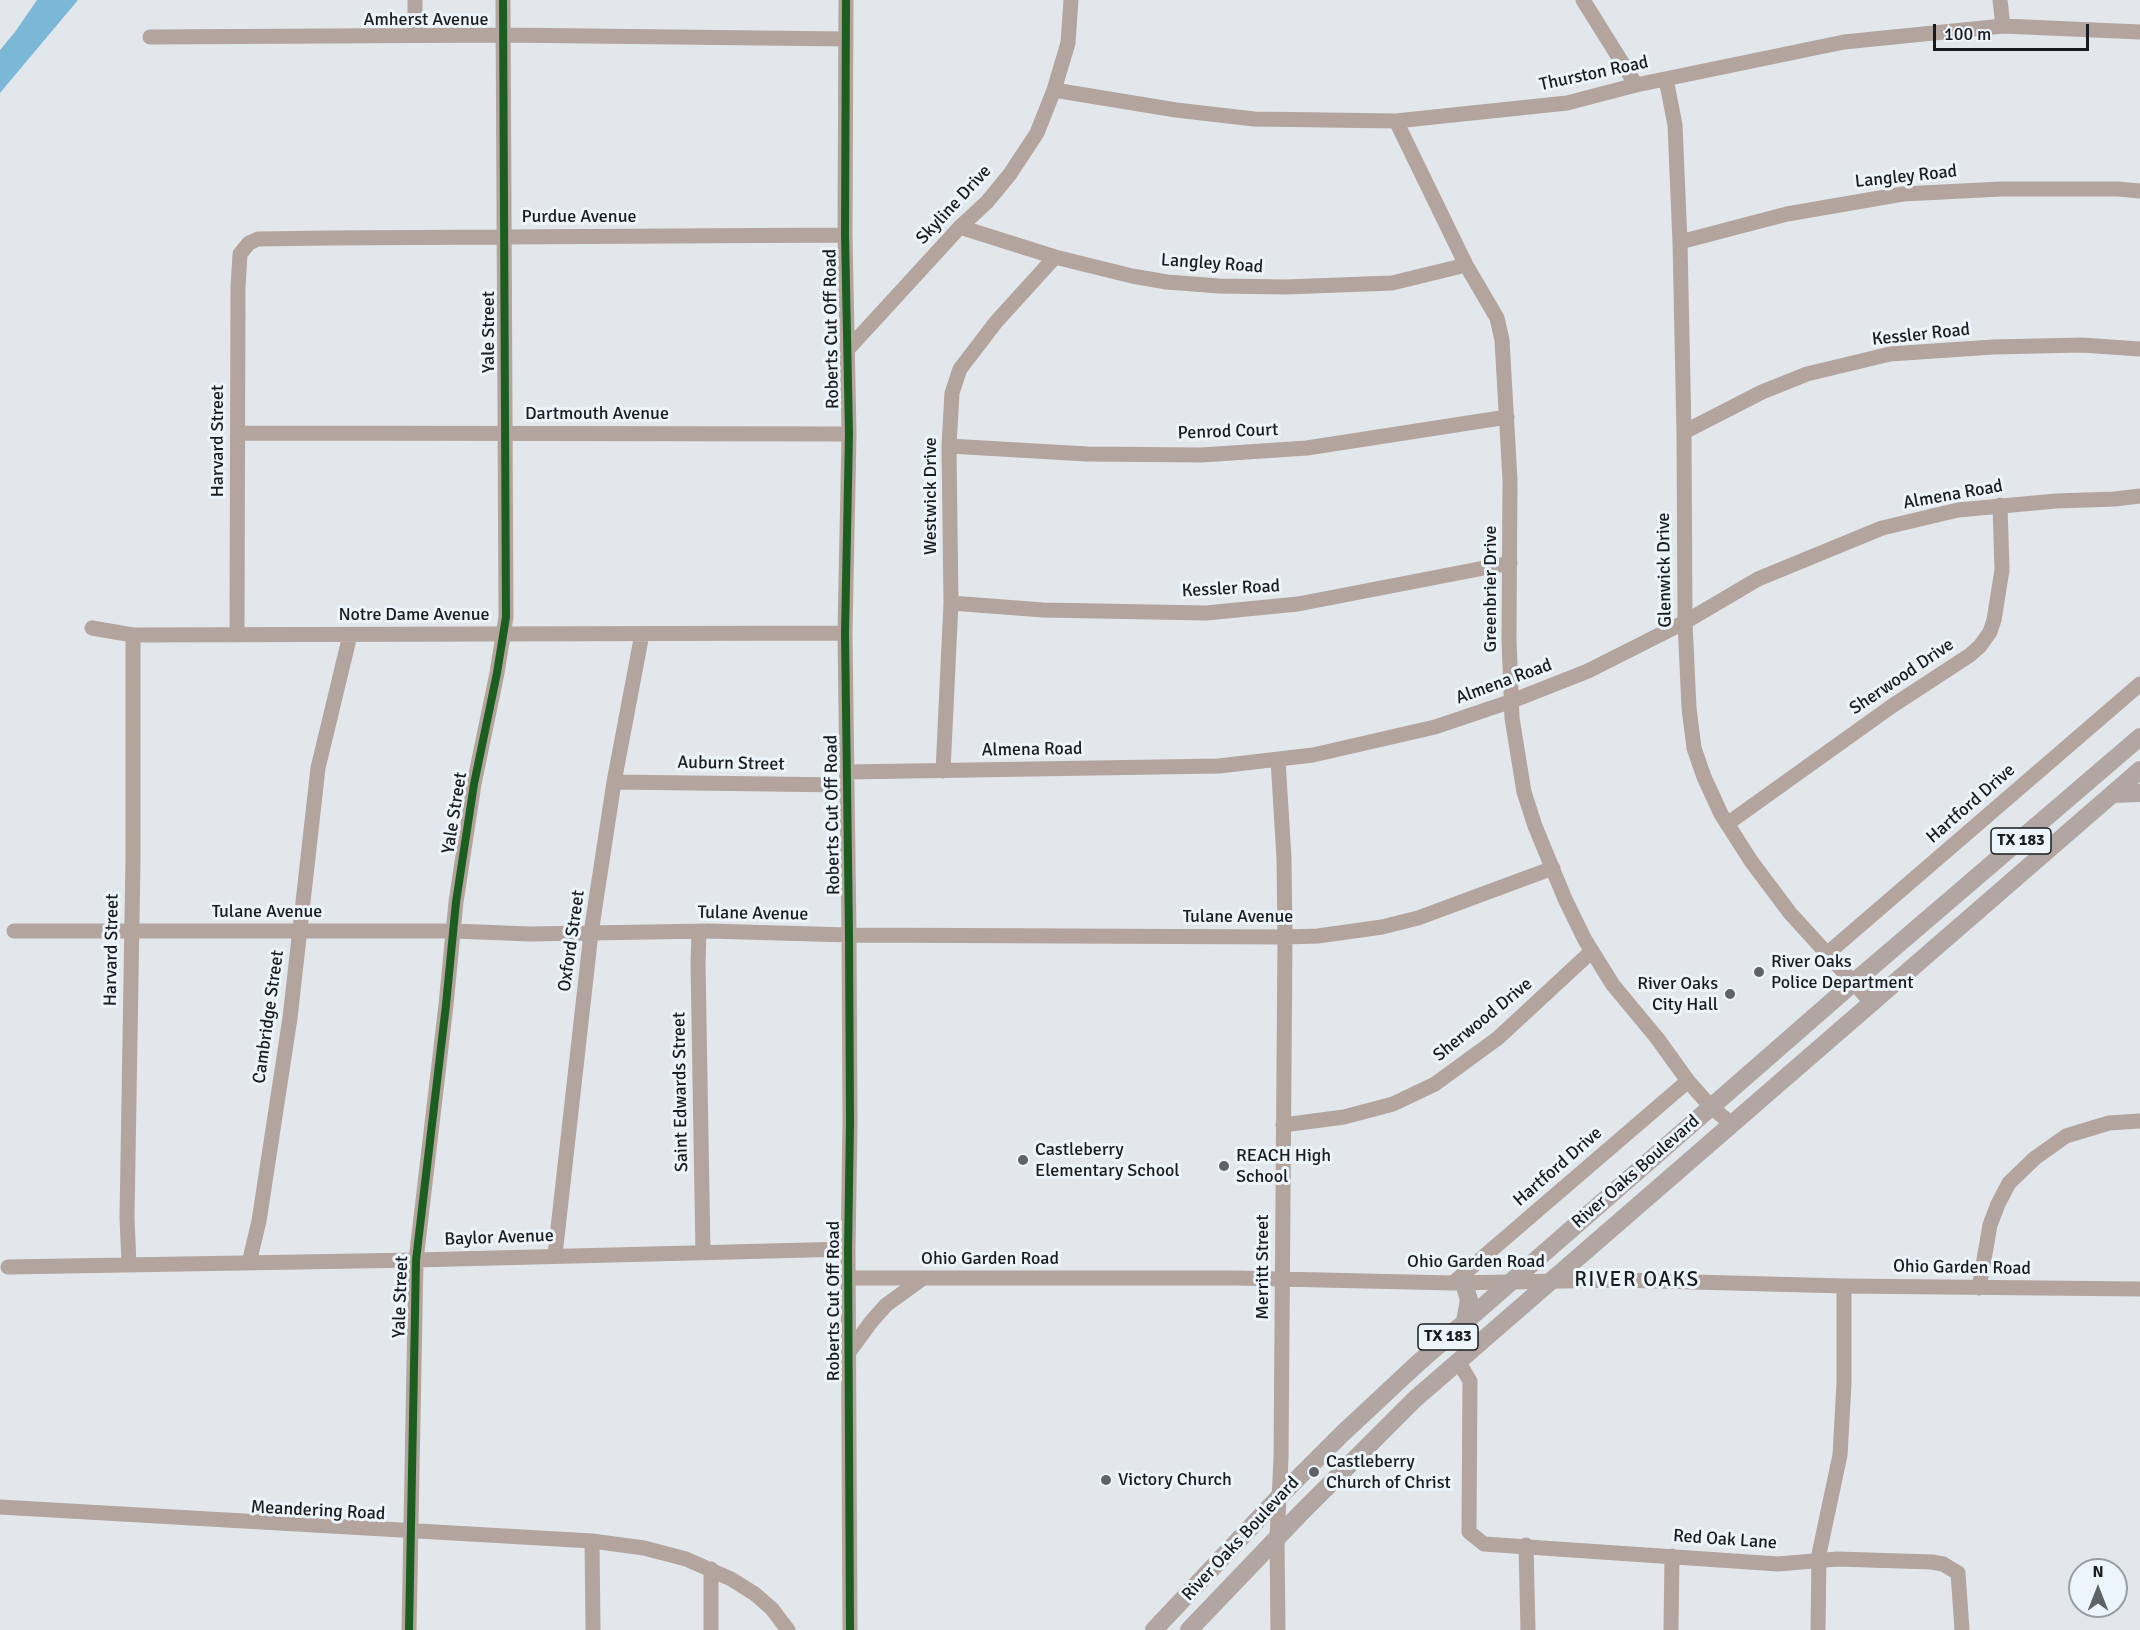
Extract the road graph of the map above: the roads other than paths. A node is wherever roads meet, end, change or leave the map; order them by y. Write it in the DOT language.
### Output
graph roads {
  1 [pos="415,0"];
  2 [pos="503,0"];
  3 [pos="846,0"];
  4 [pos="1071,0"];
  5 [pos="1583,0"];
  6 [pos="2000,0"];
  7 [pos="2003,26"];
  8 [pos="2140,32"];
  9 [pos="415,35"];
  10 [pos="503,35"];
  11 [pos="150,37"];
  12 [pos="846,39"];
  13 [pos="1665,79"];
  14 [pos="1636,85"];
  15 [pos="1054,90"];
  16 [pos="1396,121"];
  17 [pos="2140,191"];
  18 [pos="960,227"];
  19 [pos="845,235"];
  20 [pos="504,237"];
  21 [pos="1680,242"];
  22 [pos="244,248"];
  23 [pos="1055,257"];
  24 [pos="1466,265"];
  25 [pos="849,348"];
  26 [pos="2140,349"];
  27 [pos="1507,417"];
  28 [pos="1684,432"];
  29 [pos="238,433"];
  30 [pos="503,434"];
  31 [pos="849,434"];
  32 [pos="949,446"];
  33 [pos="2140,496"];
  34 [pos="2000,505"];
  35 [pos="1510,563"];
  36 [pos="951,603"];
  37 [pos="1685,622"];
  38 [pos="92,628"];
  39 [pos="845,633"];
  40 [pos="504,634"];
  41 [pos="642,634"];
  42 [pos="133,635"];
  43 [pos="237,635"];
  44 [pos="350,635"];
  45 [pos="2140,684"];
  46 [pos="1512,701"];
  47 [pos="2140,737"];
  48 [pos="1278,760"];
  49 [pos="2140,770"];
  50 [pos="943,771"];
  51 [pos="847,779"];
  52 [pos="614,782"];
  53 [pos="2140,793"];
  54 [pos="2113,794"];
  55 [pos="1727,824"];
  56 [pos="1553,868"];
  57 [pos="454,931"];
  58 [pos="14,932"];
  59 [pos="132,932"];
  60 [pos="300,932"];
  61 [pos="699,932"];
  62 [pos="591,933"];
  63 [pos="849,935"];
  64 [pos="1285,937"];
  65 [pos="1592,951"];
  66 [pos="1828,953"];
  67 [pos="1853,983"];
  68 [pos="1871,1002"];
  69 [pos="1688,1081"];
  70 [pos="1711,1107"];
  71 [pos="2140,1121"];
  72 [pos="1732,1124"];
  73 [pos="1283,1125"];
  74 [pos="1618,1188"];
  75 [pos="848,1249"];
  76 [pos="703,1252"];
  77 [pos="555,1255"];
  78 [pos="1576,1259"];
  79 [pos="416,1260"];
  80 [pos="249,1263"];
  81 [pos="129,1264"];
  82 [pos="8,1267"];
  83 [pos="848,1278"];
  84 [pos="922,1279"];
  85 [pos="1283,1279"];
  86 [pos="1510,1282"];
  87 [pos="1549,1282"];
  88 [pos="1459,1283"];
  89 [pos="1844,1286"];
  90 [pos="1979,1288"];
  91 [pos="2140,1289"];
  92 [pos="1492,1298"];
  93 [pos="1465,1321"];
  94 [pos="849,1352"];
  95 [pos="1454,1365"];
  96 [pos="1280,1496"];
  97 [pos="0,1507"];
  98 [pos="410,1531"];
  99 [pos="1277,1538"];
  100 [pos="592,1541"];
  101 [pos="1526,1545"];
  102 [pos="1672,1556"];
  103 [pos="1819,1560"];
  104 [pos="711,1569"];
  105 [pos="410,1630"];
  106 [pos="593,1630"];
  107 [pos="711,1630"];
  108 [pos="788,1630"];
  109 [pos="850,1630"];
  110 [pos="1154,1630"];
  111 [pos="1189,1630"];
  112 [pos="1278,1630"];
  113 [pos="1528,1630"];
  114 [pos="1671,1630"];
  115 [pos="1818,1630"];
  116 [pos="1962,1630"];
  1 -- 9 [label="street"];
  2 -- 10 [label="street, Yale Street"];
  3 -- 12 [label="street, Roberts Cut Off Road"];
  4 -- 15 [label="street, Skyline Drive"];
  5 -- 14 [label="street"];
  6 -- 7 [label="street"];
  7 -- 8 [label="street, Thurston Road"];
  7 -- 13 [label="street, Thurston Road"];
  9 -- 10 [label="street, Amherst Avenue"];
  9 -- 11 [label="street, Amherst Avenue"];
  10 -- 12 [label="street, Amherst Avenue"];
  10 -- 20 [label="street, Yale Street"];
  12 -- 19 [label="street, Roberts Cut Off Road"];
  13 -- 14 [label="street, Thurston Road"];
  13 -- 21 [label="street, Glenwick Drive"];
  14 -- 16 [label="street, Thurston Road"];
  15 -- 16 [label="street, Thurston Road"];
  15 -- 18 [label="street, Skyline Drive"];
  16 -- 24 [label="street, Greenbrier Drive"];
  17 -- 21 [label="street, Langley Road"];
  18 -- 23 [label="street, Langley Road"];
  18 -- 25 [label="street, Skyline Drive"];
  19 -- 20 [label="street, Purdue Avenue"];
  19 -- 25 [label="street, Roberts Cut Off Road"];
  20 -- 22 [label="street, Purdue Avenue"];
  20 -- 30 [label="street, Yale Street"];
  21 -- 28 [label="street, Glenwick Drive"];
  22 -- 29 [label="street, Harvard Street"];
  23 -- 24 [label="street, Langley Road"];
  23 -- 32 [label="street, Westwick Drive"];
  24 -- 27 [label="street, Greenbrier Drive"];
  25 -- 31 [label="street, Roberts Cut Off Road"];
  26 -- 28 [label="street, Kessler Road"];
  27 -- 32 [label="street, Penrod Court"];
  27 -- 35 [label="street, Greenbrier Drive"];
  28 -- 37 [label="street, Glenwick Drive"];
  29 -- 30 [label="street, Dartmouth Avenue"];
  29 -- 43 [label="street, Harvard Street"];
  30 -- 31 [label="street, Dartmouth Avenue"];
  30 -- 40 [label="street, Yale Street"];
  31 -- 39 [label="street, Roberts Cut Off Road"];
  32 -- 36 [label="street, Westwick Drive"];
  33 -- 34 [label="street, Almena Road"];
  34 -- 37 [label="street, Almena Road"];
  34 -- 55 [label="street, Sherwood Drive"];
  35 -- 36 [label="street, Kessler Road"];
  35 -- 46 [label="street, Greenbrier Drive"];
  36 -- 50 [label="street, Westwick Drive"];
  37 -- 46 [label="street, Almena Road"];
  37 -- 55 [label="street, Glenwick Drive"];
  38 -- 42 [label="street, Notre Dame Avenue"];
  39 -- 41 [label="street, Notre Dame Avenue"];
  39 -- 51 [label="street, Roberts Cut Off Road"];
  40 -- 41 [label="street, Notre Dame Avenue"];
  40 -- 44 [label="street, Notre Dame Avenue"];
  40 -- 57 [label="street, Yale Street"];
  41 -- 52 [label="street, Oxford Street"];
  42 -- 43 [label="street, Notre Dame Avenue"];
  42 -- 59 [label="street, Harvard Street"];
  43 -- 44 [label="street, Notre Dame Avenue"];
  44 -- 60 [label="street, Cambridge Street"];
  45 -- 66 [label="street, Hartford Drive"];
  46 -- 48 [label="street, Almena Road"];
  46 -- 56 [label="street, Greenbrier Drive"];
  47 -- 67 [label="main road, River Oaks Boulevard / TX 183"];
  48 -- 50 [label="street, Almena Road"];
  48 -- 64 [label="street, Merritt Street"];
  49 -- 54 [label="main road, River Oaks Boulevard / TX 183"];
  50 -- 51 [label="street, Almena Road"];
  51 -- 52 [label="street, Auburn Street"];
  51 -- 63 [label="street, Roberts Cut Off Road"];
  52 -- 62 [label="street, Oxford Street"];
  53 -- 54 [label="main road"];
  54 -- 68 [label="main road, River Oaks Boulevard / TX 183"];
  55 -- 66 [label="street, Glenwick Drive"];
  56 -- 64 [label="street, Tulane Avenue"];
  56 -- 65 [label="street, Greenbrier Drive"];
  57 -- 60 [label="street, Tulane Avenue"];
  57 -- 62 [label="street, Tulane Avenue"];
  57 -- 79 [label="street, Yale Street"];
  58 -- 59 [label="street, Tulane Avenue"];
  59 -- 60 [label="street, Tulane Avenue"];
  59 -- 81 [label="street, Harvard Street"];
  60 -- 80 [label="street, Cambridge Street"];
  61 -- 62 [label="street, Tulane Avenue"];
  61 -- 63 [label="street, Tulane Avenue"];
  61 -- 76 [label="street, Saint Edwards Street"];
  62 -- 77 [label="street, Oxford Street"];
  63 -- 64 [label="street, Tulane Avenue"];
  63 -- 75 [label="street, Roberts Cut Off Road"];
  64 -- 73 [label="street, Merritt Street"];
  65 -- 69 [label="street, Greenbrier Drive"];
  65 -- 73 [label="street, Sherwood Drive"];
  66 -- 67 [label="street, Glenwick Drive"];
  67 -- 68 [label="street, Glenwick Drive"];
  67 -- 70 [label="main road, River Oaks Boulevard / TX 183"];
  68 -- 72 [label="main road, River Oaks Boulevard / TX 183"];
  69 -- 70 [label="street, Greenbrier Drive"];
  69 -- 88 [label="street, Hartford Drive"];
  70 -- 72 [label="street, Greenbrier Drive"];
  70 -- 74 [label="main road, River Oaks Boulevard / TX 183"];
  71 -- 90 [label="street"];
  72 -- 78 [label="main road, River Oaks Boulevard / TX 183"];
  73 -- 85 [label="street, Merritt Street"];
  74 -- 78 [label="main road"];
  74 -- 86 [label="main road, River Oaks Boulevard / TX 183"];
  75 -- 76 [label="street, Baylor Avenue"];
  75 -- 83 [label="street, Roberts Cut Off Road"];
  76 -- 77 [label="street, Baylor Avenue"];
  77 -- 79 [label="street, Baylor Avenue"];
  78 -- 87 [label="main road, River Oaks Boulevard / TX 183"];
  79 -- 80 [label="street, Baylor Avenue"];
  79 -- 98 [label="street, Yale Street"];
  80 -- 81 [label="street, Baylor Avenue"];
  81 -- 82 [label="street, Baylor Avenue"];
  83 -- 84 [label="street, Ohio Garden Road"];
  83 -- 94 [label="street, Roberts Cut Off Road"];
  84 -- 85 [label="street, Ohio Garden Road"];
  84 -- 94 [label="street"];
  85 -- 88 [label="street, Ohio Garden Road"];
  85 -- 96 [label="street, Merritt Street"];
  86 -- 87 [label="street, Ohio Garden Road"];
  86 -- 88 [label="street, Ohio Garden Road"];
  86 -- 92 [label="main road, River Oaks Boulevard / TX 183"];
  87 -- 89 [label="street, Ohio Garden Road"];
  87 -- 95 [label="main road, River Oaks Boulevard / TX 183"];
  88 -- 93 [label="main road"];
  89 -- 90 [label="street, Ohio Garden Road"];
  89 -- 103 [label="street"];
  90 -- 91 [label="street, Ohio Garden Road"];
  92 -- 93 [label="main road, River Oaks Boulevard / TX 183"];
  92 -- 95 [label="main road"];
  93 -- 96 [label="main road, River Oaks Boulevard / TX 183"];
  94 -- 109 [label="street, Roberts Cut Off Road"];
  95 -- 99 [label="main road, River Oaks Boulevard / TX 183"];
  95 -- 101 [label="street, Red Oak Lane"];
  96 -- 99 [label="street, Merritt Street"];
  96 -- 110 [label="main road, River Oaks Boulevard / TX 183"];
  97 -- 98 [label="street, Meandering Road"];
  98 -- 100 [label="street, Meandering Road"];
  98 -- 105 [label="street, Yale Street"];
  99 -- 111 [label="main road, River Oaks Boulevard / TX 183"];
  99 -- 112 [label="street, Merritt Street"];
  100 -- 104 [label="street, Meandering Road"];
  100 -- 106 [label="street"];
  101 -- 102 [label="street, Red Oak Lane"];
  101 -- 113 [label="street"];
  102 -- 103 [label="street, Red Oak Lane"];
  102 -- 114 [label="street"];
  103 -- 115 [label="street"];
  103 -- 116 [label="street, Red Oak Lane"];
  104 -- 107 [label="street"];
  104 -- 108 [label="street, Meandering Road"];
}
